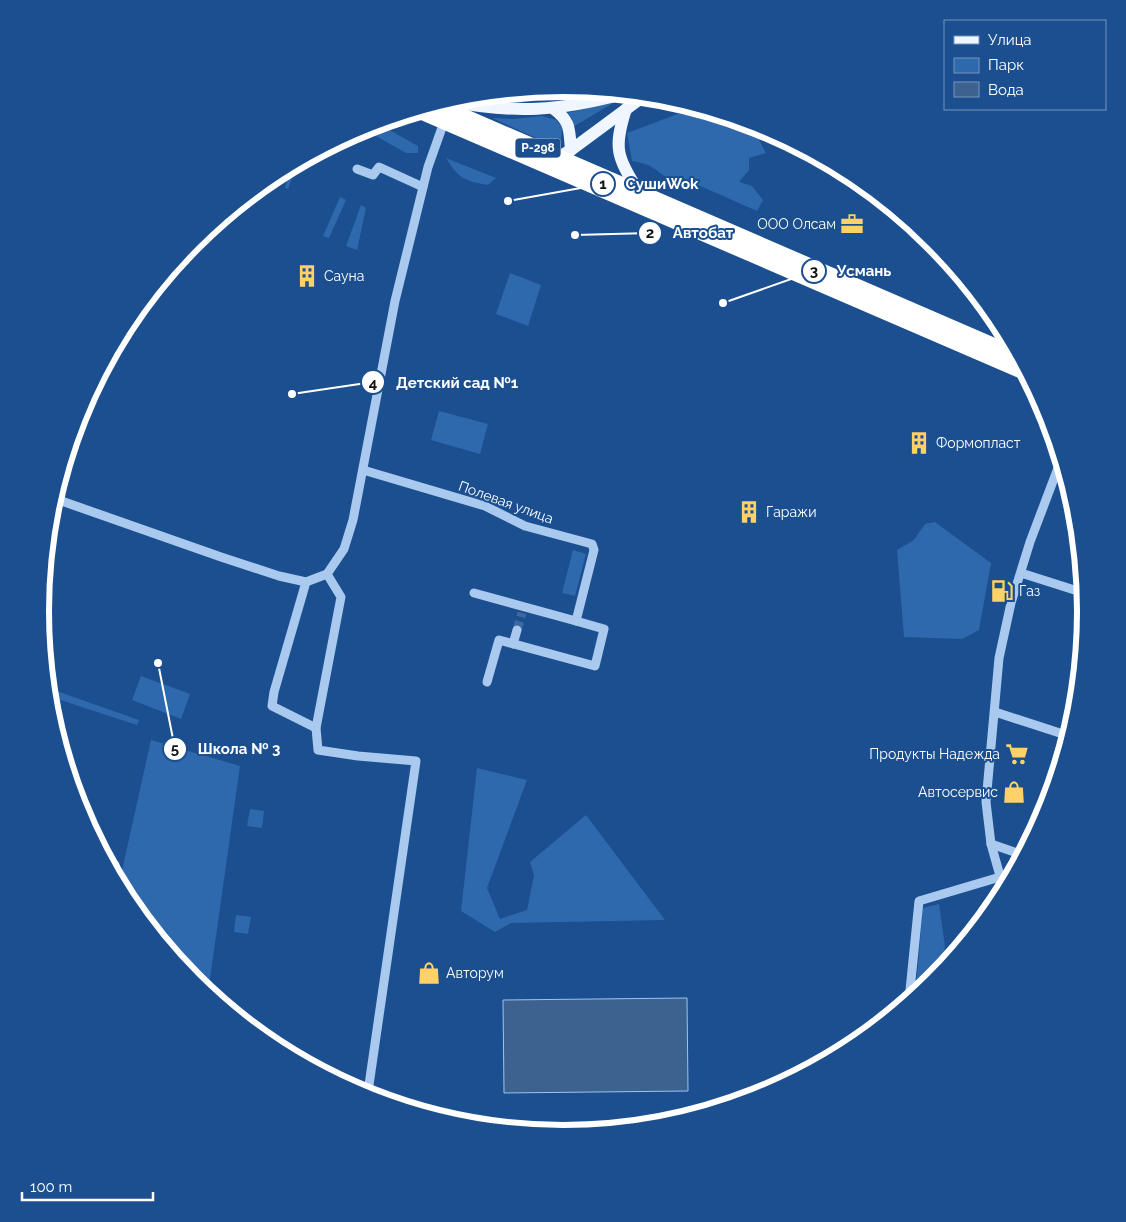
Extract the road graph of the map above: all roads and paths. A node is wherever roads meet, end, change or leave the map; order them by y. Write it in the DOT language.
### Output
graph roads {
  1 [pos="605,99"];
  2 [pos="636,102"];
  3 [pos="475,105"];
  4 [pos="554,109"];
  5 [pos="626,109"];
  6 [pos="450,110"];
  7 [pos="428,115"];
  8 [pos="444,122"];
  9 [pos="565,153"];
  10 [pos="539,162"];
  11 [pos="357,168"];
  12 [pos="423,187"];
  13 [pos="638,191"];
  14 [pos="1006,351"];
  15 [pos="1016,369"];
  16 [pos="363,470"];
  17 [pos="1057,470"];
  18 [pos="61,501"];
  19 [pos="1021,573"];
  20 [pos="327,574"];
  21 [pos="306,582"];
  22 [pos="1076,591"];
  23 [pos="474,593"];
  24 [pos="576,621"];
  25 [pos="517,630"];
  26 [pos="513,644"];
  27 [pos="487,682"];
  28 [pos="996,712"];
  29 [pos="316,728"];
  30 [pos="1062,734"];
  31 [pos="991,844"];
  32 [pos="1016,853"];
  33 [pos="1000,877"];
  34 [pos="1001,880"];
  35 [pos="910,991"];
  36 [pos="369,1085"];
  1 -- 4 [label="main road"];
  2 -- 5 [label="main road"];
  3 -- 4 [label="main road"];
  4 -- 9 [label="main road"];
  5 -- 9 [label="main road"];
  5 -- 13 [label="main road"];
  6 -- 9 [label="highway, Р-298"];
  7 -- 8 [label="highway, Р-298"];
  8 -- 10 [label="highway, Р-298"];
  8 -- 12 [label="street"];
  9 -- 10 [label="main road"];
  9 -- 13 [label="highway, Р-298"];
  10 -- 15 [label="highway, Р-298"];
  11 -- 12 [label="street"];
  12 -- 16 [label="street"];
  13 -- 14 [label="highway, Р-298"];
  16 -- 20 [label="street"];
  16 -- 24 [label="street, Полевая улица"];
  17 -- 19 [label="street"];
  18 -- 21 [label="street"];
  19 -- 22 [label="street"];
  19 -- 28 [label="street"];
  20 -- 21 [label="street"];
  20 -- 29 [label="street"];
  21 -- 29 [label="street"];
  23 -- 24 [label="street"];
  24 -- 26 [label="street"];
  25 -- 26 [label="street"];
  26 -- 27 [label="street"];
  28 -- 30 [label="street"];
  28 -- 31 [label="street"];
  29 -- 36 [label="street"];
  31 -- 32 [label="street"];
  31 -- 33 [label="street"];
  33 -- 34 [label="street"];
  33 -- 35 [label="street"];
}
